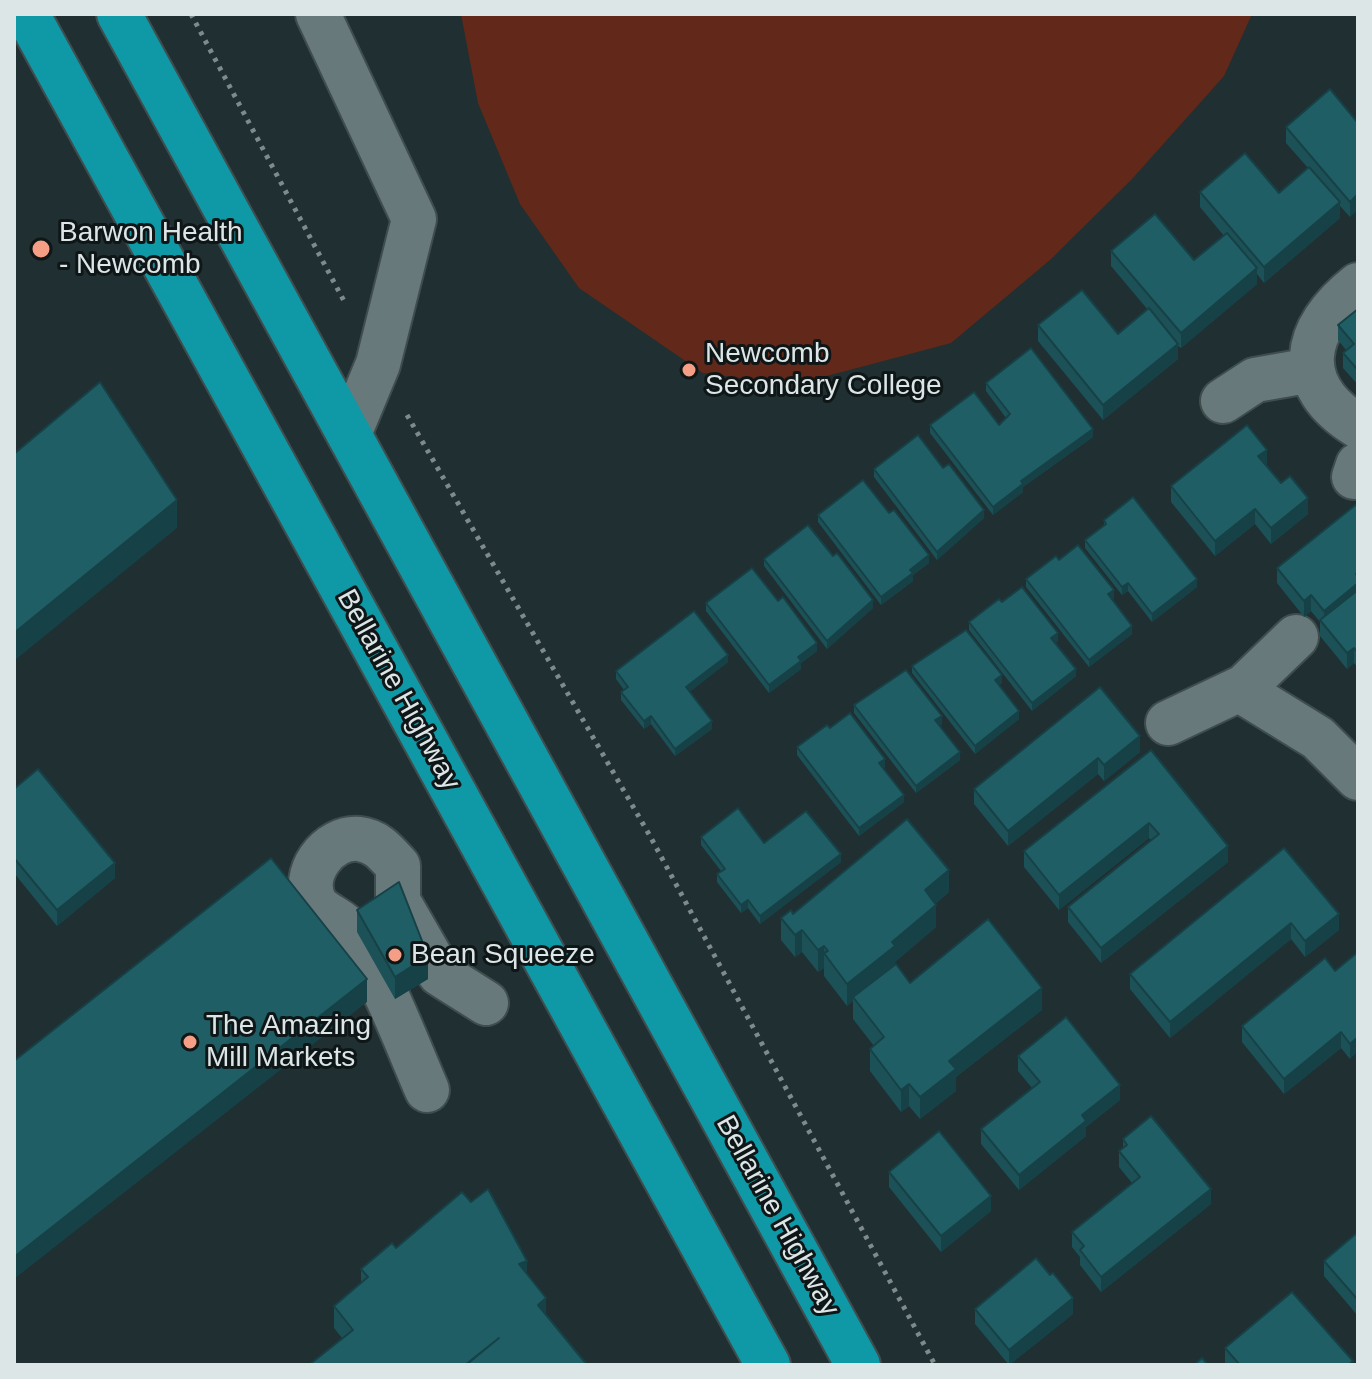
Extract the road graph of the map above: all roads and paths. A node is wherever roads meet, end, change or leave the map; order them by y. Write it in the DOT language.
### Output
graph roads {
  1 [pos="27,14"];
  2 [pos="119,14"];
  3 [pos="191,14"];
  4 [pos="318,14"];
  5 [pos="1358,285"];
  6 [pos="378,364"];
  7 [pos="1312,370"];
  8 [pos="1223,401"];
  9 [pos="1358,426"];
  10 [pos="349,434"];
  11 [pos="1296,637"];
  12 [pos="1240,690"];
  13 [pos="1168,723"];
  14 [pos="1358,778"];
  15 [pos="486,1003"];
  16 [pos="427,1090"];
  17 [pos="768,1365"];
  18 [pos="858,1365"];
  19 [pos="935,1365"];
  1 -- 17 [label="highway, Bellarine Highway"];
  2 -- 10 [label="highway, Bellarine Highway"];
  3 -- 6 [label="path"];
  4 -- 6 [label="street"];
  5 -- 7 [label="street"];
  6 -- 10 [label="street"];
  6 -- 19 [label="path"];
  7 -- 8 [label="street"];
  7 -- 9 [label="street"];
  10 -- 18 [label="highway, Bellarine Highway"];
  11 -- 12 [label="street"];
  12 -- 13 [label="street"];
  12 -- 14 [label="street"];
  15 -- 16 [label="street"];
}
